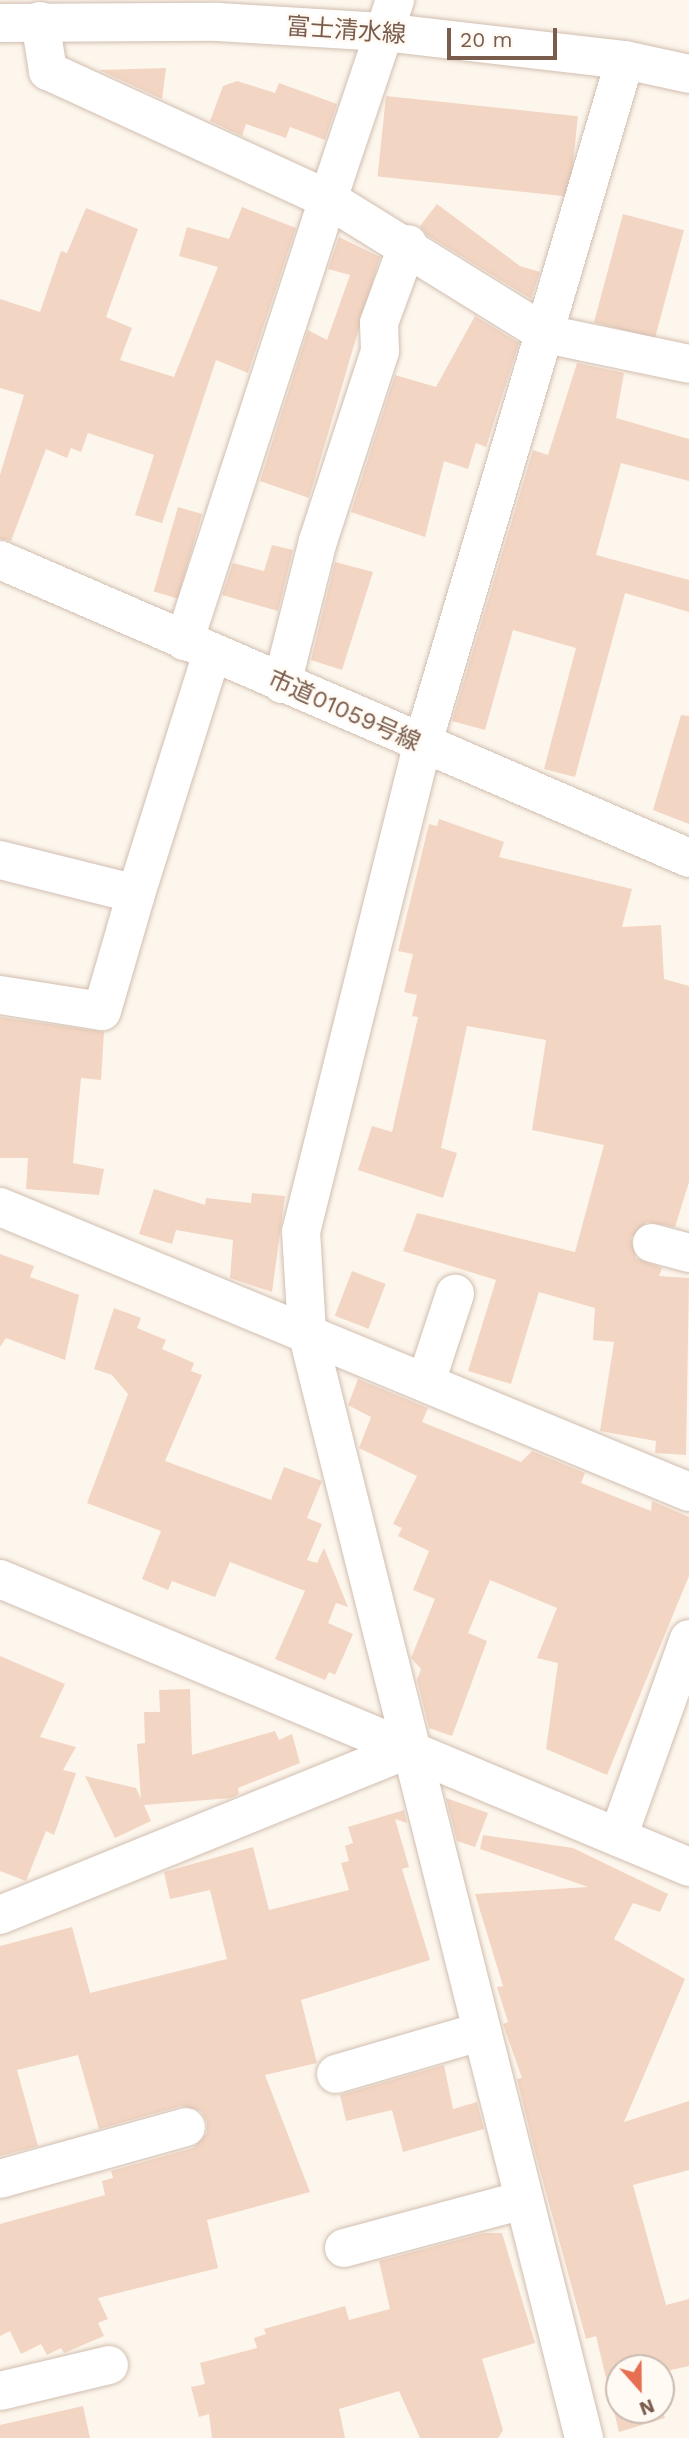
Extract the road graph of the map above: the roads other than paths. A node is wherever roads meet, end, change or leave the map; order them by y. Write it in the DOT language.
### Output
graph roads {
  1 [pos="389,16"];
  2 [pos="40,21"];
  3 [pos="0,23"];
  4 [pos="625,60"];
  5 [pos="689,75"];
  6 [pos="328,200"];
  7 [pos="408,244"];
  8 [pos="546,334"];
  9 [pos="689,365"];
  10 [pos="0,560"];
  11 [pos="198,647"];
  12 [pos="282,684"];
  13 [pos="422,746"];
  14 [pos="689,858"];
  15 [pos="0,860"];
  16 [pos="136,894"];
  17 [pos="0,995"];
  18 [pos="0,1207"];
  19 [pos="652,1243"];
  20 [pos="689,1253"];
  21 [pos="455,1294"];
  22 [pos="307,1332"];
  23 [pos="426,1382"];
  24 [pos="689,1492"];
  25 [pos="0,1579"];
  26 [pos="689,1639"];
  27 [pos="407,1750"];
  28 [pos="618,1838"];
  29 [pos="689,1867"];
  30 [pos="0,1915"];
  31 [pos="480,2032"];
  32 [pos="336,2074"];
  33 [pos="186,2127"];
  34 [pos="0,2179"];
  35 [pos="523,2200"];
  36 [pos="344,2248"];
  37 [pos="109,2365"];
  38 [pos="0,2391"];
  39 [pos="584,2438"];
  1 -- 2 [label="street, 富士清水線"];
  1 -- 4 [label="street, 富士清水線"];
  1 -- 6 [label="street"];
  2 -- 3 [label="street, 富士清水線"];
  2 -- 6 [label="street"];
  4 -- 5 [label="street, 富士清水線"];
  4 -- 8 [label="street"];
  6 -- 7 [label="street"];
  6 -- 11 [label="street"];
  7 -- 8 [label="street"];
  7 -- 12 [label="street"];
  8 -- 9 [label="street"];
  8 -- 13 [label="street"];
  10 -- 11 [label="street, 市道01059号線"];
  11 -- 12 [label="street, 市道01059号線"];
  11 -- 16 [label="street"];
  12 -- 13 [label="street, 市道01059号線"];
  13 -- 14 [label="street, 市道01059号線"];
  13 -- 22 [label="street"];
  15 -- 16 [label="street"];
  16 -- 17 [label="street"];
  18 -- 22 [label="street"];
  19 -- 20 [label="street"];
  21 -- 23 [label="street"];
  22 -- 23 [label="street"];
  22 -- 27 [label="street"];
  23 -- 24 [label="street"];
  25 -- 27 [label="street"];
  26 -- 28 [label="street"];
  27 -- 28 [label="street"];
  27 -- 30 [label="street"];
  27 -- 31 [label="street"];
  28 -- 29 [label="street"];
  31 -- 32 [label="street"];
  31 -- 35 [label="street"];
  33 -- 34 [label="street"];
  35 -- 36 [label="street"];
  35 -- 39 [label="street"];
  37 -- 38 [label="street"];
}
